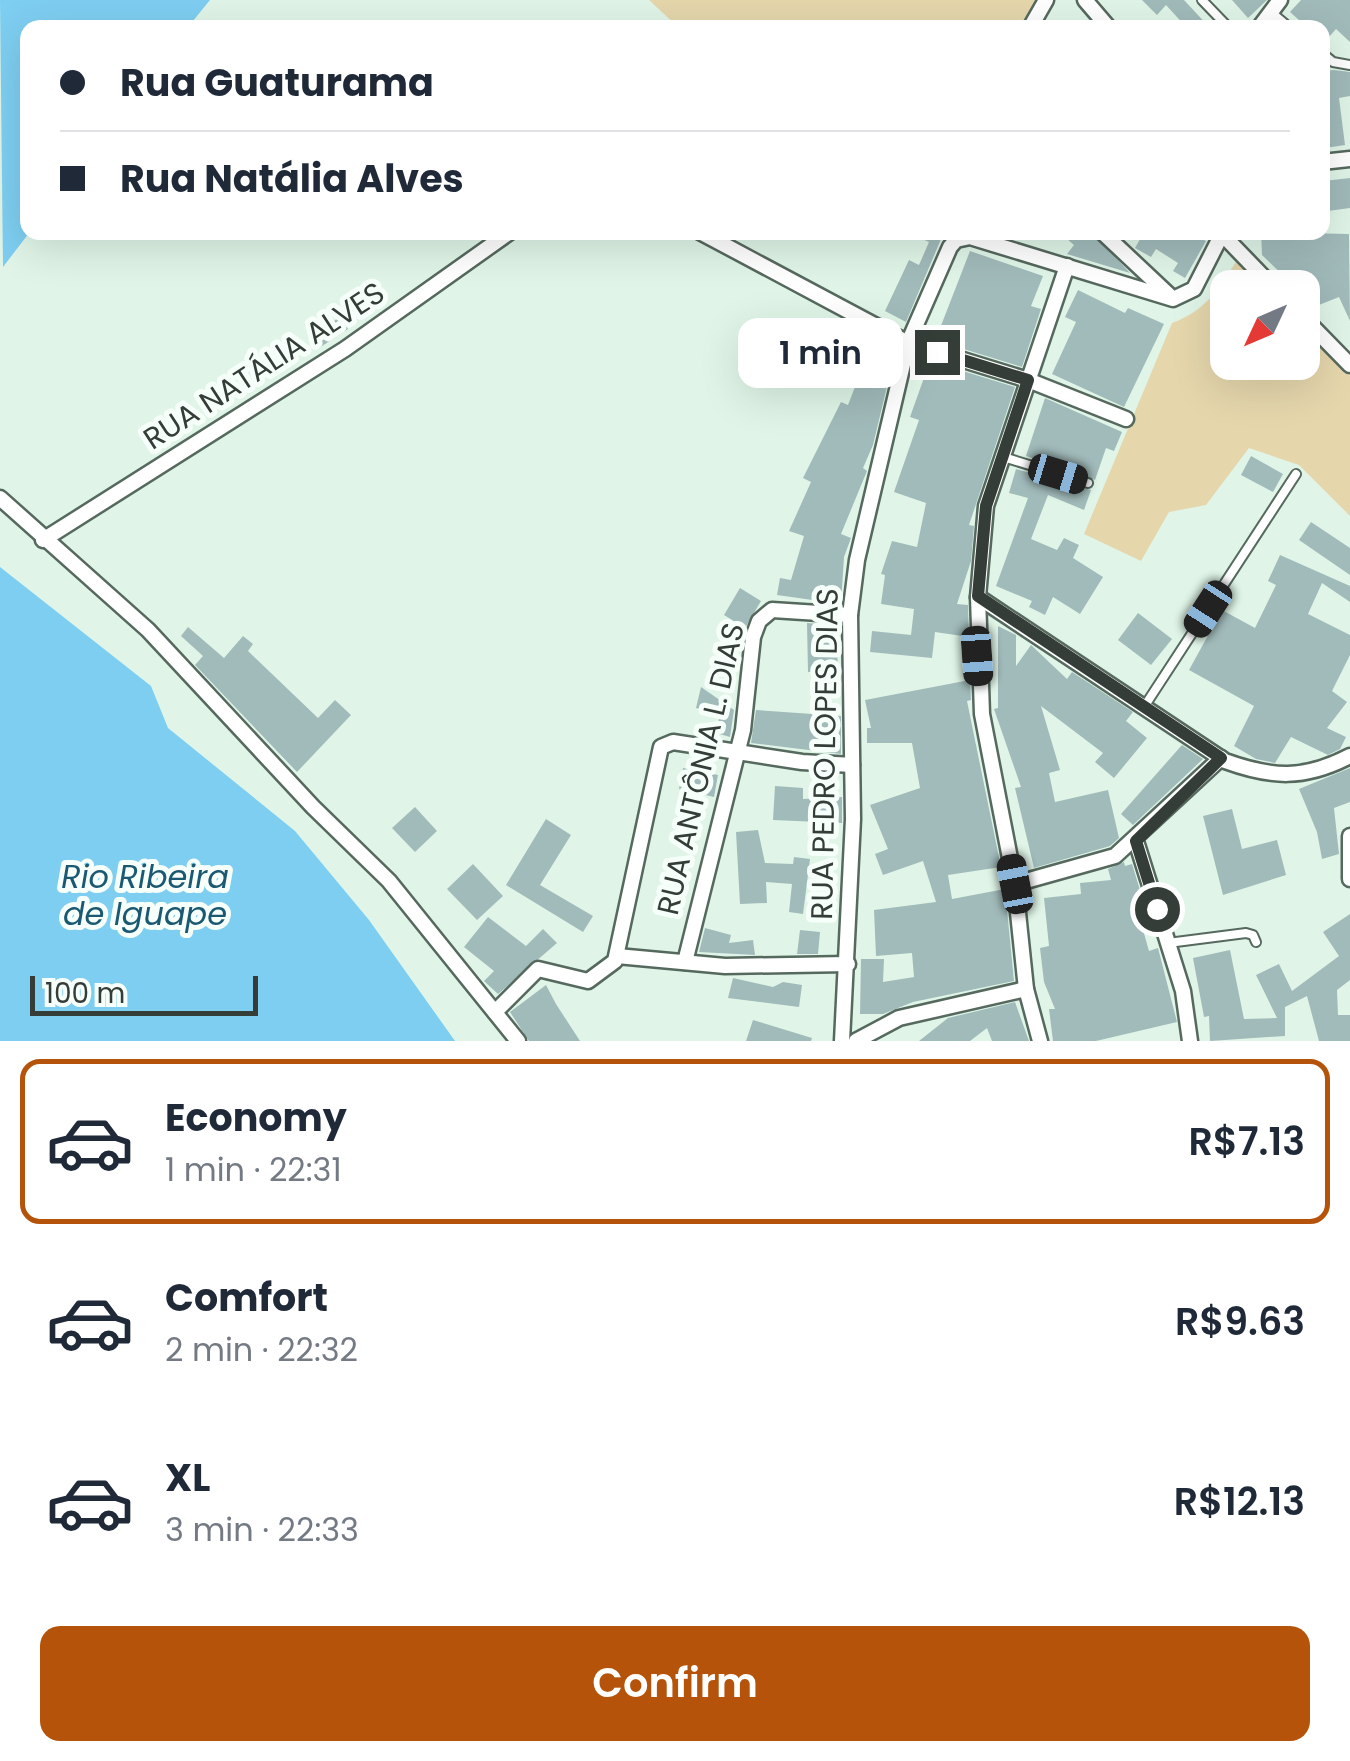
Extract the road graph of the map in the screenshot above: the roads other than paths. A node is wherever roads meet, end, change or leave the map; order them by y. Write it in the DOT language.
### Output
graph roads {
  1 [pos="1085,0"];
  2 [pos="1202,0"];
  3 [pos="1102,20"];
  4 [pos="1221,20"];
  5 [pos="499,240"];
  6 [pos="715,240"];
  7 [pos="956,240"];
  8 [pos="980,240"];
  9 [pos="1110,240"];
  10 [pos="1218,240"];
  11 [pos="1229,240"];
  12 [pos="1067,266"];
  13 [pos="1257,270"];
  14 [pos="1173,299"];
  15 [pos="1320,334"];
  16 [pos="908,343"];
  17 [pos="1350,365"];
  18 [pos="1028,380"];
  19 [pos="1126,418"];
  20 [pos="1000,456"];
  21 [pos="1296,474"];
  22 [pos="1088,483"];
  23 [pos="0,498"];
  24 [pos="43,540"];
  25 [pos="978,596"];
  26 [pos="850,615"];
  27 [pos="1144,707"];
  28 [pos="737,753"];
  29 [pos="1350,756"];
  30 [pos="1221,758"];
  31 [pos="852,765"];
  32 [pos="1350,836"];
  33 [pos="1136,841"];
  34 [pos="1350,879"];
  35 [pos="1015,884"];
  36 [pos="1256,942"];
  37 [pos="1168,943"];
  38 [pos="616,956"];
  39 [pos="685,962"];
  40 [pos="848,964"];
  41 [pos="1026,989"];
  42 [pos="495,1012"];
  43 [pos="518,1041"];
  44 [pos="842,1041"];
  45 [pos="856,1041"];
  46 [pos="1040,1041"];
  47 [pos="1190,1041"];
  1 -- 3 [label="street"];
  2 -- 4 [label="lane"];
  5 -- 24 [label="street, RUA NATÁLIA ALVES"];
  6 -- 16 [label="street"];
  7 -- 16 [label="street, RUA PEDRO LOPES DIAS"];
  8 -- 12 [label="street, RUA PEDRO LOPES DIAS"];
  9 -- 14 [label="street"];
  10 -- 14 [label="street"];
  11 -- 13 [label="street"];
  12 -- 14 [label="street"];
  12 -- 18 [label="street"];
  15 -- 17 [label="street"];
  16 -- 18 [label="street"];
  16 -- 26 [label="street, RUA PEDRO LOPES DIAS"];
  18 -- 19 [label="street"];
  18 -- 20 [label="street"];
  20 -- 22 [label="lane"];
  20 -- 25 [label="street"];
  21 -- 27 [label="lane"];
  23 -- 24 [label="street"];
  24 -- 42 [label="street"];
  25 -- 27 [label="street"];
  25 -- 35 [label="street"];
  26 -- 28 [label="street, RUA ANTÔNIA L. DIAS"];
  26 -- 31 [label="street, RUA PEDRO LOPES DIAS"];
  27 -- 30 [label="street"];
  28 -- 31 [label="street"];
  28 -- 38 [label="street"];
  28 -- 39 [label="street, RUA ANTÔNIA L. DIAS"];
  29 -- 30 [label="street"];
  30 -- 33 [label="street"];
  31 -- 40 [label="street, RUA PEDRO LOPES DIAS"];
  32 -- 34 [label="street"];
  33 -- 35 [label="street"];
  33 -- 37 [label="street"];
  35 -- 41 [label="street"];
  36 -- 37 [label="lane"];
  37 -- 47 [label="street"];
  38 -- 39 [label="street"];
  38 -- 42 [label="street"];
  39 -- 40 [label="street"];
  40 -- 44 [label="street, RUA PEDRO LOPES DIAS"];
  41 -- 45 [label="street"];
  41 -- 46 [label="street"];
  42 -- 43 [label="street"];
}
